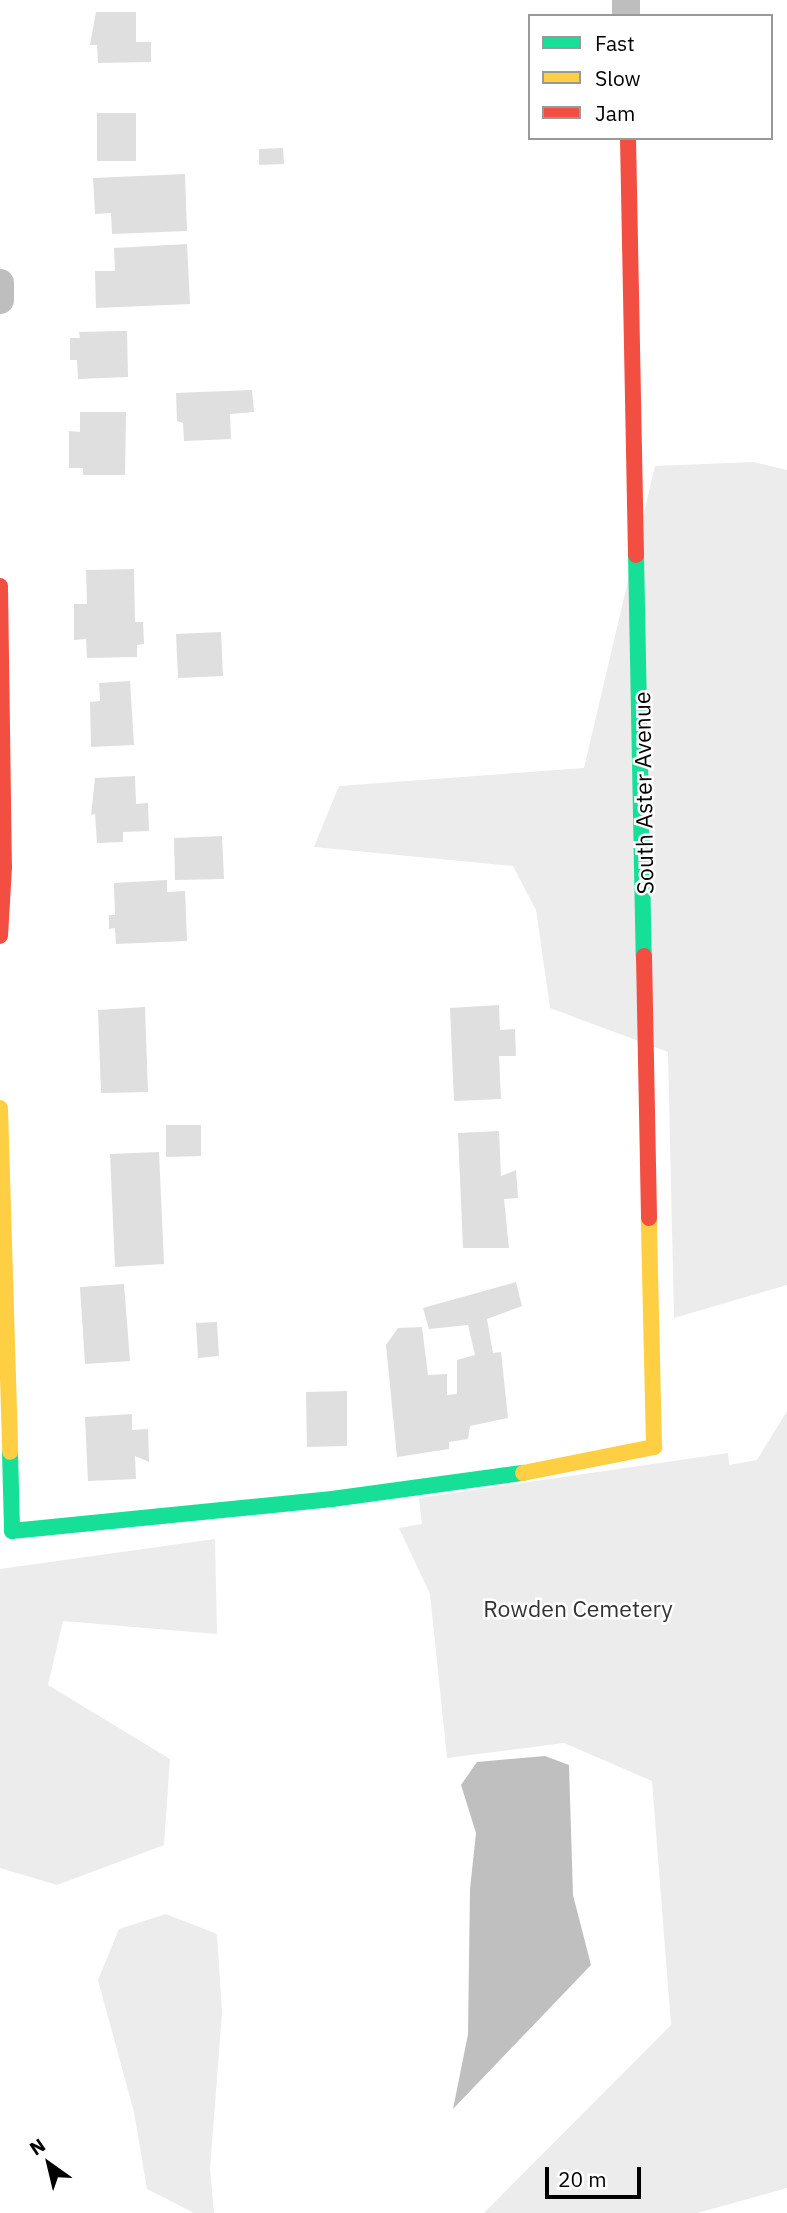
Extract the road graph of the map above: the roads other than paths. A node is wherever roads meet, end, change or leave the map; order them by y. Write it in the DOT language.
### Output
graph roads {
  1 [pos="628,140"];
  2 [pos="0,283"];
  3 [pos="0,300"];
  4 [pos="0,586"];
  5 [pos="0,936"];
  6 [pos="0,1108"];
  1 -- 6 [label="street, South Aster Avenue"];
  2 -- 3 [label="street"];
  4 -- 5 [label="street"];
}
